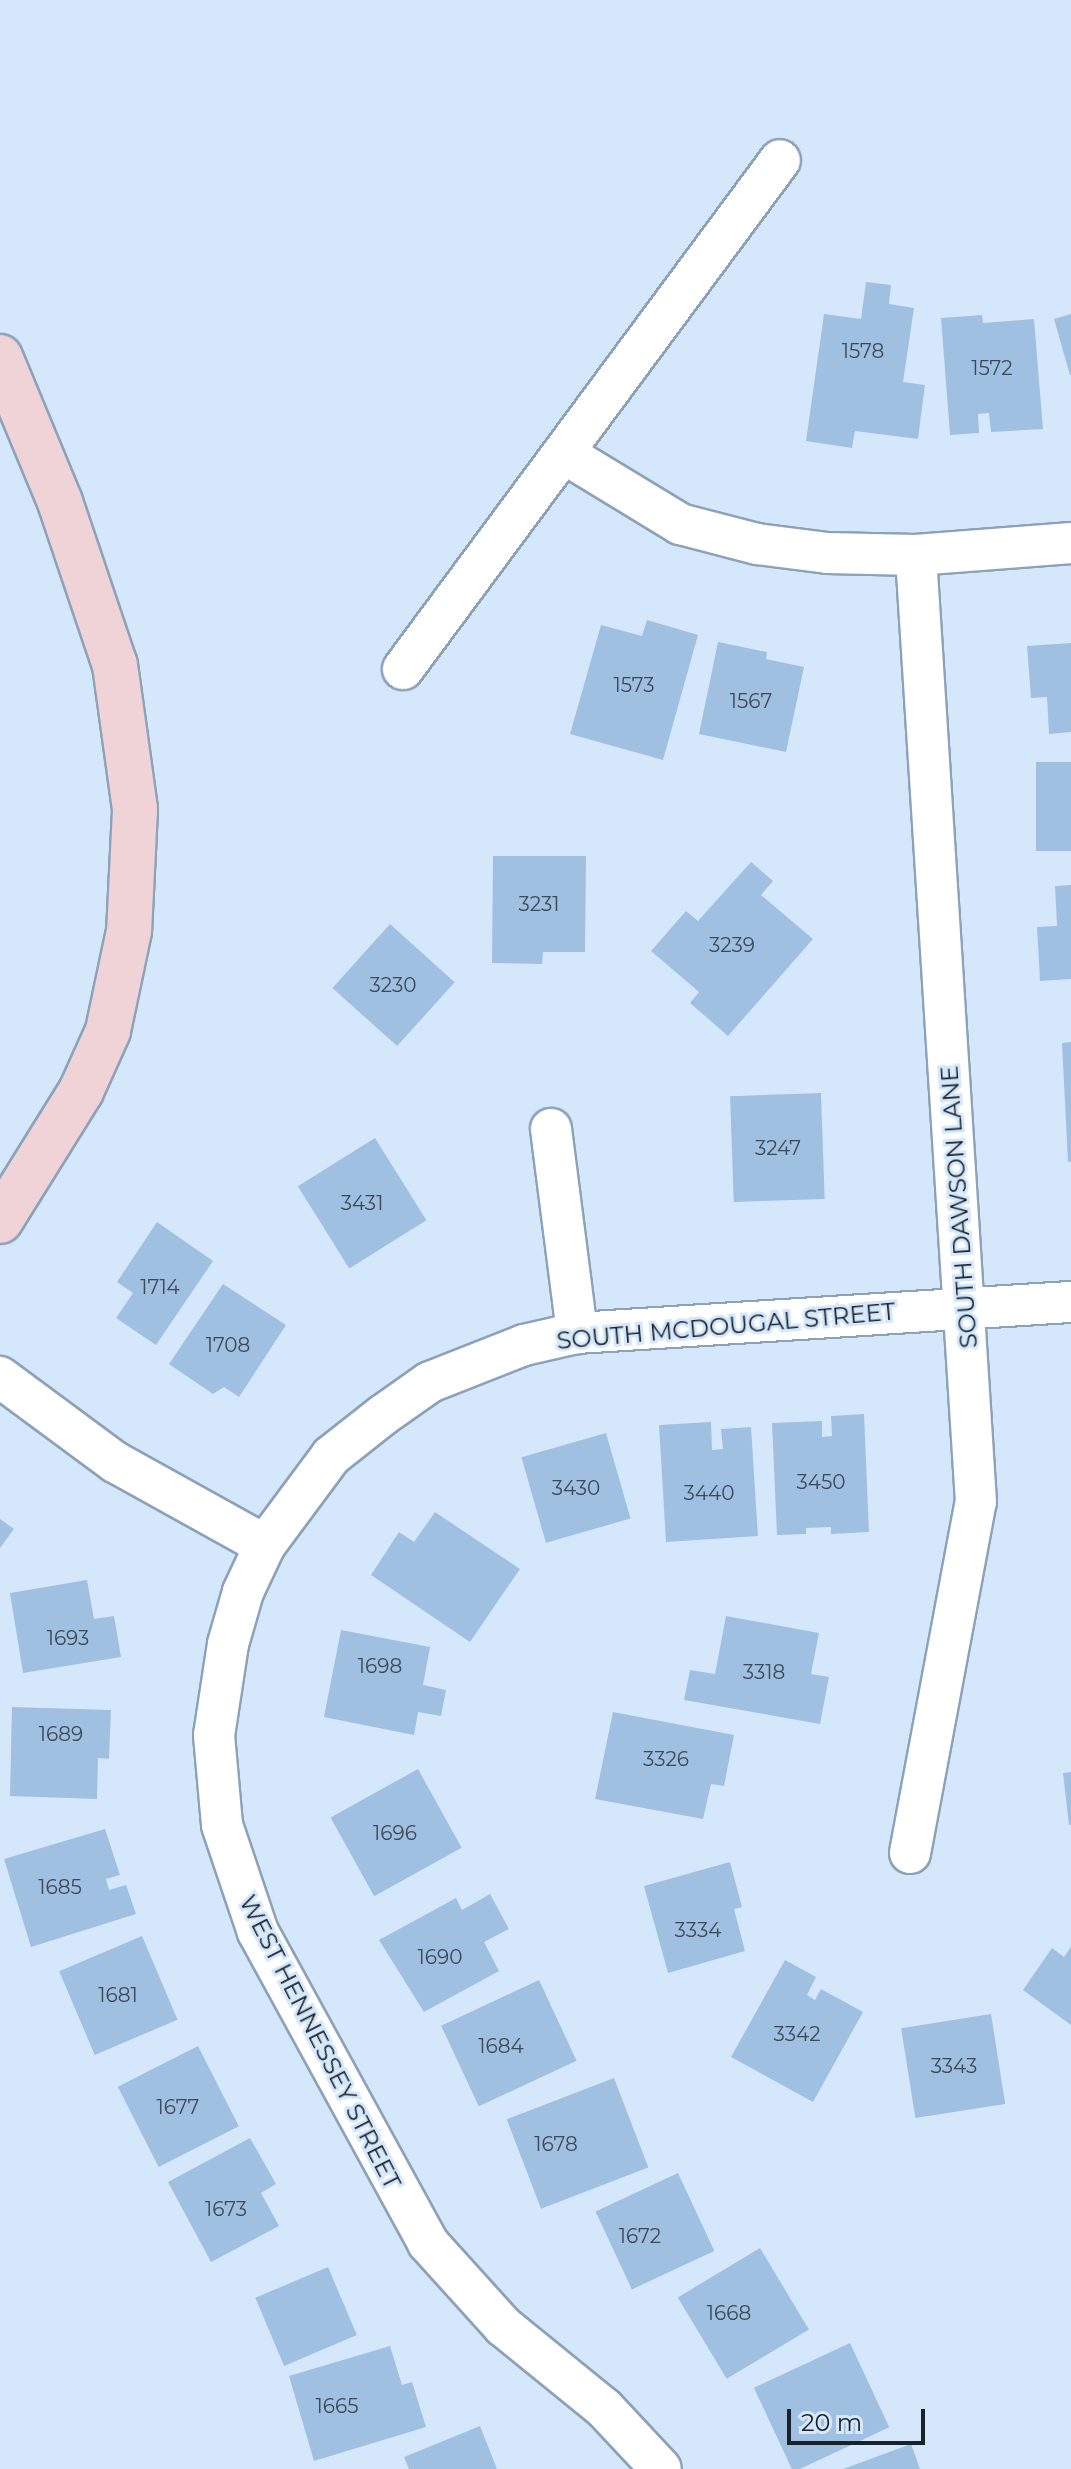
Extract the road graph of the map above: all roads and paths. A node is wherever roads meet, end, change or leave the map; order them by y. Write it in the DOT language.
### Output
graph roads {
  1 [pos="780,160"];
  2 [pos="0,357"];
  3 [pos="565,454"];
  4 [pos="1071,543"];
  5 [pos="916,555"];
  6 [pos="403,669"];
  7 [pos="551,1129"];
  8 [pos="0,1221"];
  9 [pos="1071,1302"];
  10 [pos="966,1308"];
  11 [pos="577,1333"];
  12 [pos="0,1377"];
  13 [pos="265,1545"];
  14 [pos="910,1853"];
  15 [pos="661,2469"];
  1 -- 3 [label="street"];
  2 -- 8 [label="street"];
  3 -- 5 [label="street"];
  3 -- 6 [label="street"];
  4 -- 5 [label="street"];
  5 -- 10 [label="street, SOUTH DAWSON LANE"];
  7 -- 11 [label="street"];
  9 -- 10 [label="street, SOUTH MCDOUGAL STREET"];
  10 -- 11 [label="street, SOUTH MCDOUGAL STREET"];
  10 -- 14 [label="street, SOUTH DAWSON LANE"];
  11 -- 13 [label="street, SOUTH MCDOUGAL STREET"];
  12 -- 13 [label="street"];
  13 -- 15 [label="street, WEST HENNESSEY STREET"];
}
